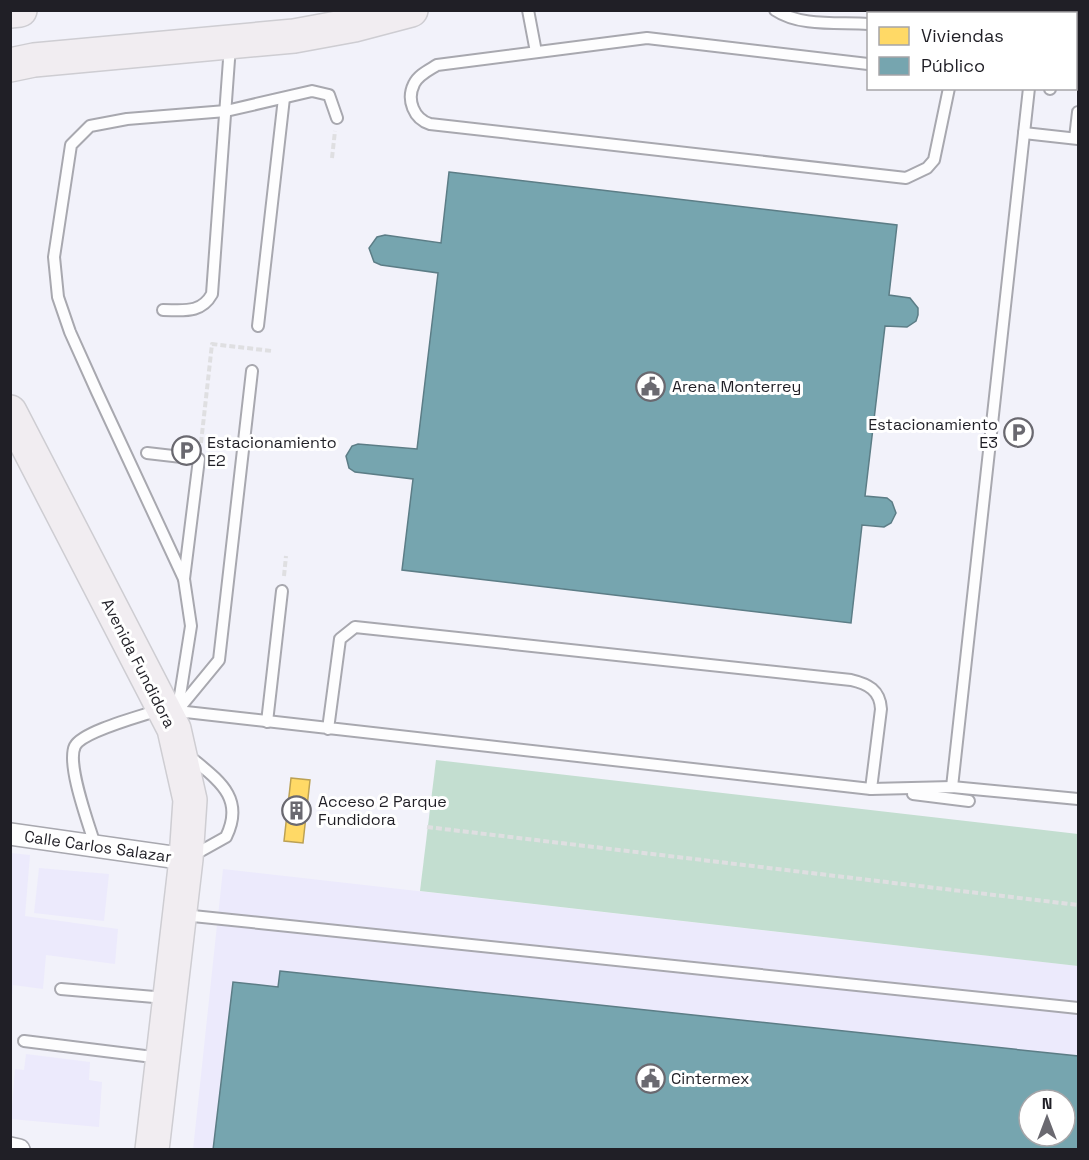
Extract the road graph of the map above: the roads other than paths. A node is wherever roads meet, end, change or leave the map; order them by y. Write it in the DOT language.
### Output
graph roads {
  1 [pos="20,10"];
  2 [pos="411,10"];
  3 [pos="528,10"];
  4 [pos="775,10"];
  5 [pos="10,11"];
  6 [pos="867,24"];
  7 [pos="230,43"];
  8 [pos="536,52"];
  9 [pos="867,64"];
  10 [pos="10,65"];
  11 [pos="950,90"];
  12 [pos="1029,90"];
  13 [pos="284,98"];
  14 [pos="226,111"];
  15 [pos="1078,112"];
  16 [pos="337,118"];
  17 [pos="1024,133"];
  18 [pos="1077,139"];
  19 [pos="162,310"];
  20 [pos="258,326"];
  21 [pos="252,371"];
  22 [pos="10,387"];
  23 [pos="15,419"];
  24 [pos="147,453"];
  25 [pos="184,579"];
  26 [pos="282,591"];
  27 [pos="267,722"];
  28 [pos="173,724"];
  29 [pos="328,729"];
  30 [pos="952,788"];
  31 [pos="871,789"];
  32 [pos="1078,799"];
  33 [pos="969,801"];
  34 [pos="10,834"];
  35 [pos="95,845"];
  36 [pos="186,859"];
  37 [pos="180,914"];
  38 [pos="61,989"];
  39 [pos="169,999"];
  40 [pos="1078,1008"];
  41 [pos="24,1041"];
  42 [pos="162,1058"];
  43 [pos="10,1149"];
  44 [pos="20,1149"];
  45 [pos="152,1149"];
  1 -- 5 [label="main road"];
  2 -- 7 [label="main road"];
  3 -- 8 [label="lane"];
  4 -- 6 [label="lane"];
  7 -- 10 [label="main road"];
  7 -- 14 [label="lane"];
  8 -- 9 [label="lane"];
  8 -- 11 [label="lane"];
  12 -- 17 [label="lane"];
  13 -- 14 [label="lane"];
  13 -- 16 [label="lane"];
  13 -- 20 [label="lane"];
  14 -- 19 [label="lane"];
  14 -- 25 [label="lane"];
  15 -- 18 [label="lane"];
  17 -- 18 [label="lane"];
  17 -- 30 [label="lane"];
  21 -- 28 [label="lane"];
  22 -- 23 [label="main road, Avenida Fundidora"];
  23 -- 28 [label="main road, Avenida Fundidora"];
  24 -- 25 [label="lane"];
  25 -- 28 [label="lane"];
  26 -- 27 [label="lane"];
  27 -- 28 [label="lane"];
  27 -- 29 [label="lane"];
  28 -- 35 [label="lane"];
  28 -- 36 [label="main road, Avenida Fundidora"];
  28 -- 36 [label="lane"];
  29 -- 31 [label="lane"];
  29 -- 31 [label="lane"];
  30 -- 31 [label="lane"];
  30 -- 32 [label="lane"];
  31 -- 33 [label="lane"];
  34 -- 35 [label="street, Calle Carlos Salazar"];
  35 -- 36 [label="street, Calle Carlos Salazar"];
  36 -- 37 [label="main road, Avenida Fundidora"];
  37 -- 39 [label="main road, Avenida Fundidora"];
  37 -- 40 [label="lane"];
  38 -- 39 [label="lane"];
  39 -- 42 [label="main road, Avenida Fundidora"];
  41 -- 42 [label="lane"];
  42 -- 45 [label="main road, Avenida Fundidora"];
  43 -- 44 [label="street"];
}
